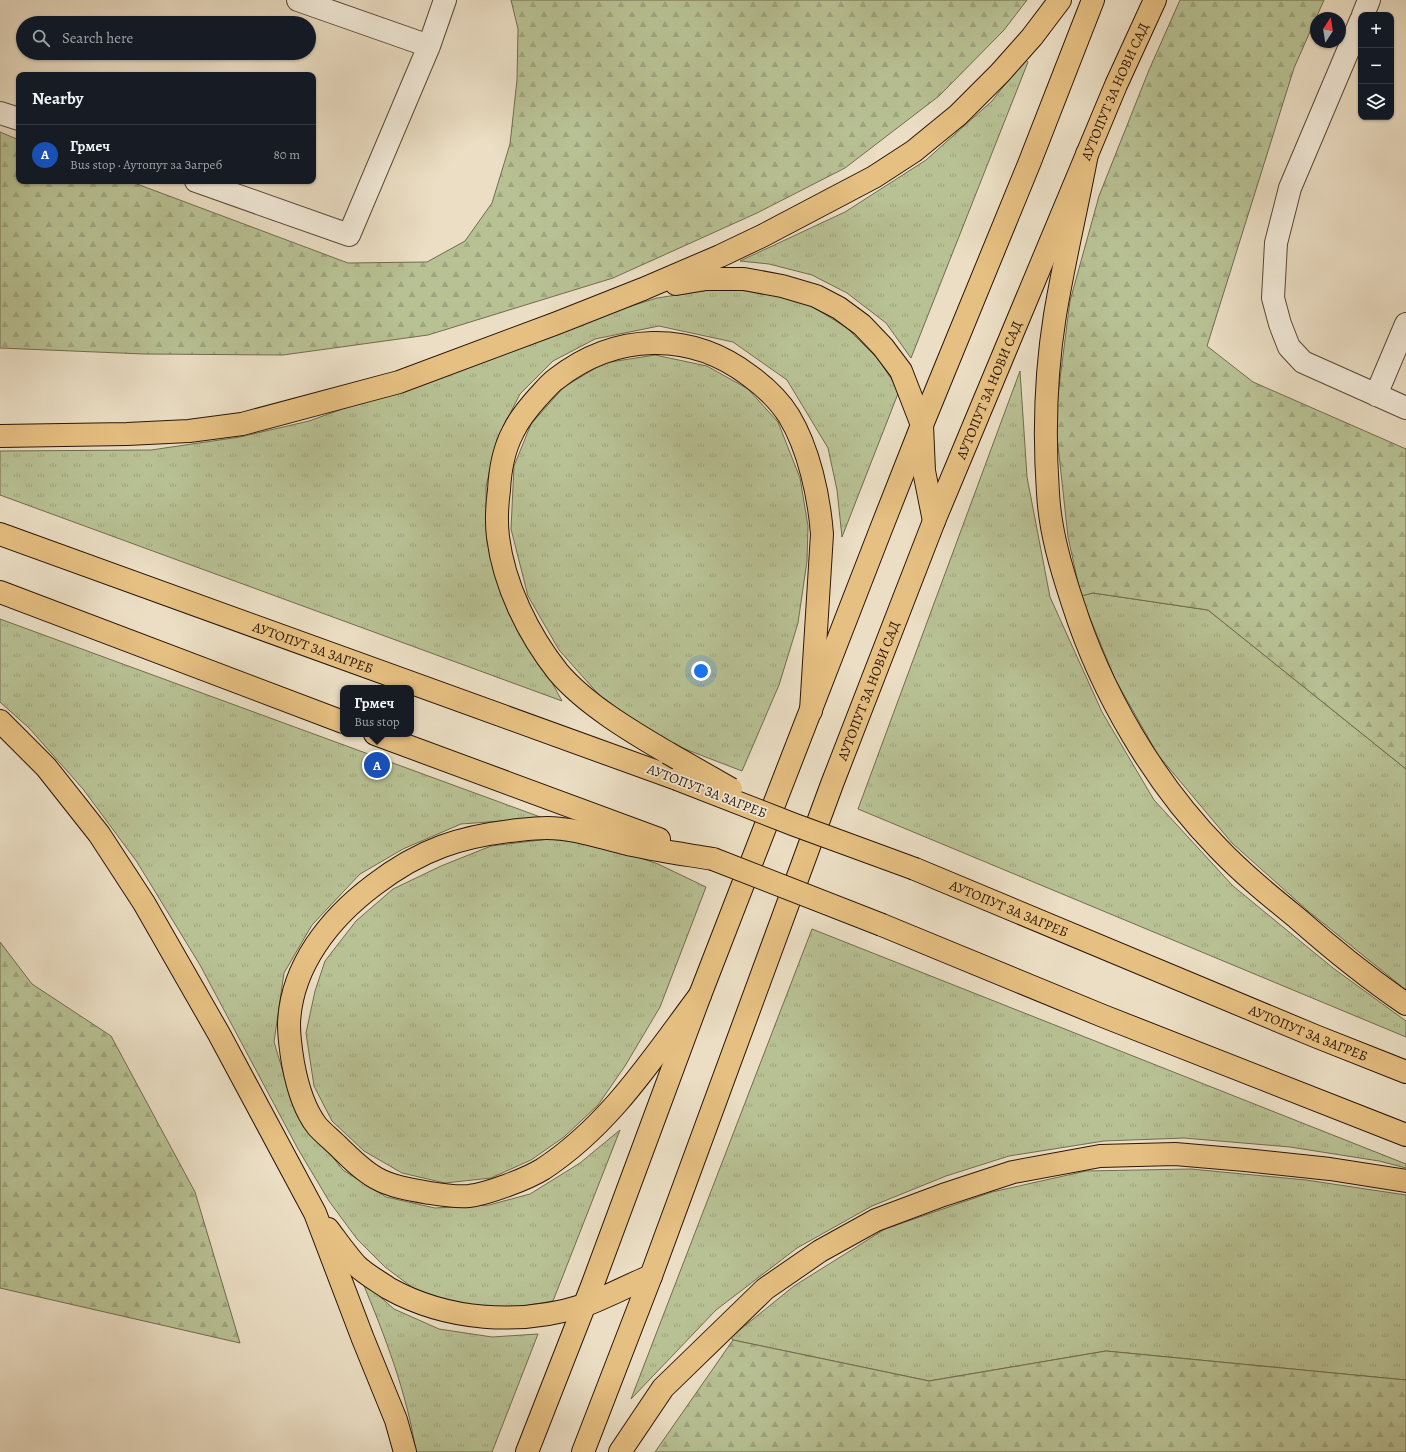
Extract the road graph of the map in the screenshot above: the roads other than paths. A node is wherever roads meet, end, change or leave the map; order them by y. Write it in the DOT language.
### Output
graph roads {
  1 [pos="298,0"];
  2 [pos="445,0"];
  3 [pos="1060,0"];
  4 [pos="1093,0"];
  5 [pos="1155,0"];
  6 [pos="1369,0"];
  7 [pos="1364,12"];
  8 [pos="1358,27"];
  9 [pos="428,46"];
  10 [pos="0,112"];
  11 [pos="16,118"];
  12 [pos="1088,154"];
  13 [pos="205,184"];
  14 [pos="643,289"];
  15 [pos="1406,324"];
  16 [pos="1376,395"];
  17 [pos="1406,408"];
  18 [pos="922,425"];
  19 [pos="0,436"];
  20 [pos="934,521"];
  21 [pos="0,534"];
  22 [pos="0,592"];
  23 [pos="811,711"];
  24 [pos="0,721"];
  25 [pos="340,721"];
  26 [pos="383,737"];
  27 [pos="795,825"];
  28 [pos="713,859"];
  29 [pos="700,995"];
  30 [pos="1406,1004"];
  31 [pos="1406,1072"];
  32 [pos="1406,1136"];
  33 [pos="1406,1181"];
  34 [pos="315,1213"];
  35 [pos="651,1276"];
  36 [pos="584,1305"];
  37 [pos="404,1452"];
  38 [pos="527,1452"];
  39 [pos="583,1452"];
  40 [pos="620,1452"];
  1 -- 9 [label="street"];
  2 -- 9 [label="street"];
  3 -- 14 [label="main road"];
  4 -- 18 [label="main road"];
  5 -- 12 [label="main road, АУТОПУТ ЗА НОВИ САД"];
  6 -- 7 [label="street"];
  8 -- 16 [label="street"];
  9 -- 13 [label="street"];
  10 -- 11 [label="street"];
  12 -- 20 [label="main road, АУТОПУТ ЗА НОВИ САД"];
  12 -- 30 [label="main road"];
  14 -- 18 [label="main road"];
  14 -- 19 [label="main road"];
  15 -- 16 [label="street"];
  16 -- 17 [label="street"];
  18 -- 20 [label="main road"];
  18 -- 23 [label="main road"];
  20 -- 35 [label="main road, АУТОПУТ ЗА НОВИ САД"];
  21 -- 27 [label="main road, АУТОПУТ ЗА ЗАГРЕБ, bridge"];
  22 -- 25 [label="main road"];
  23 -- 27 [label="main road, bridge"];
  23 -- 29 [label="main road"];
  24 -- 34 [label="main road"];
  26 -- 28 [label="main road"];
  27 -- 31 [label="main road, АУТОПУТ ЗА ЗАГРЕБ, bridge"];
  28 -- 29 [label="main road"];
  28 -- 32 [label="main road, bridge"];
  29 -- 36 [label="main road"];
  33 -- 40 [label="main road"];
  34 -- 36 [label="main road"];
  34 -- 37 [label="main road"];
  35 -- 36 [label="main road"];
  35 -- 39 [label="main road, АУТОПУТ ЗА НОВИ САД"];
  36 -- 38 [label="main road"];
}
